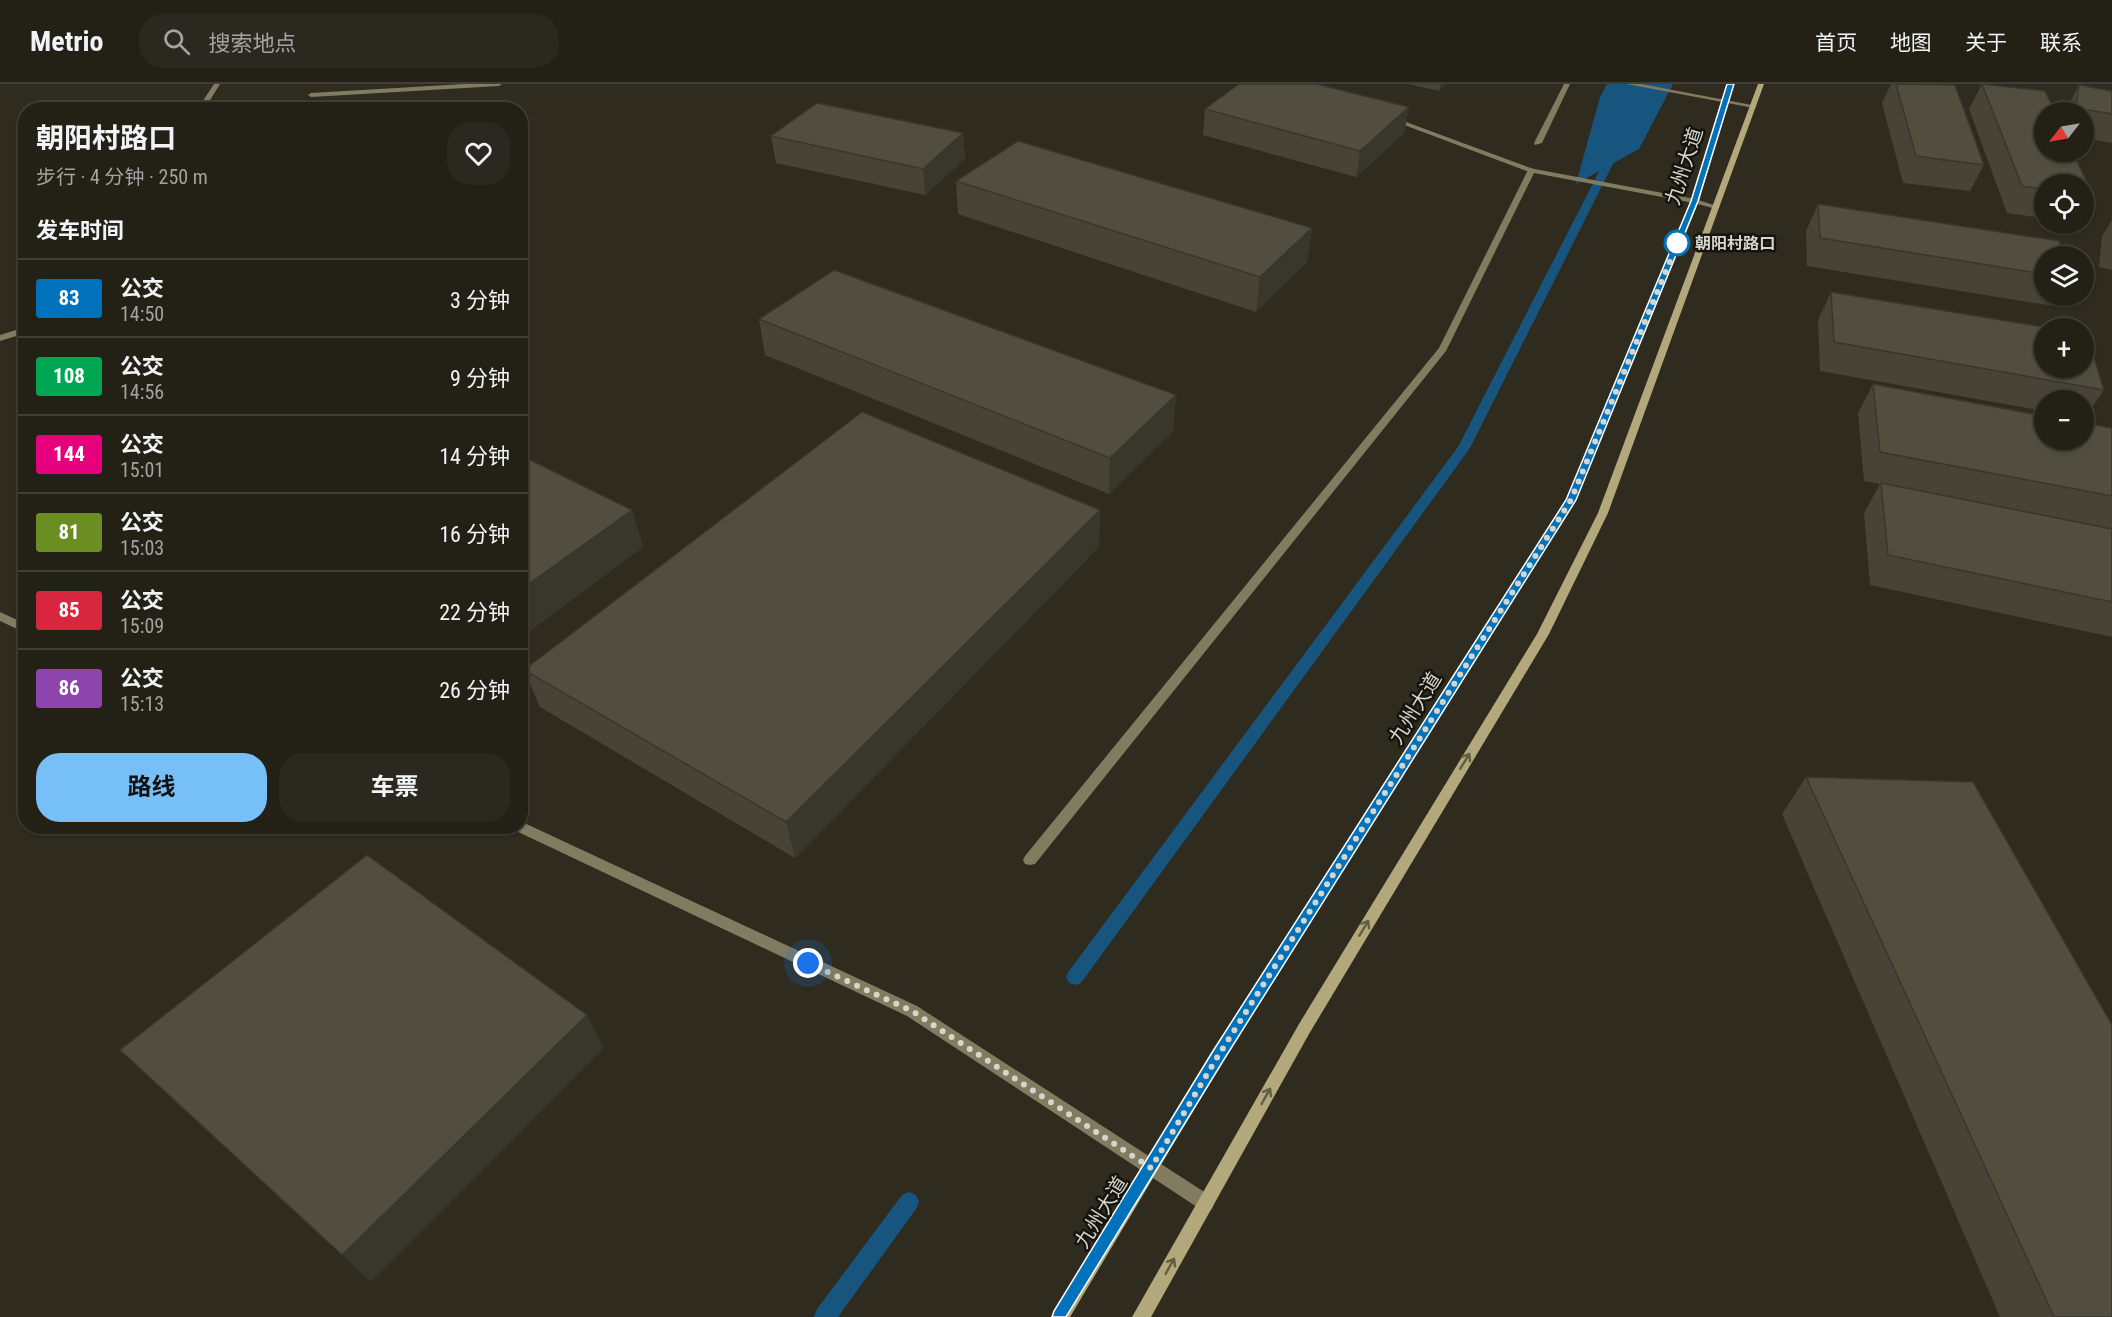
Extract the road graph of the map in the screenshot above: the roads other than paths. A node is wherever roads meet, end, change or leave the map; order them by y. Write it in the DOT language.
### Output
graph roads {
  1 [pos="217,84"];
  2 [pos="499,84"];
  3 [pos="1567,84"];
  4 [pos="1630,84"];
  5 [pos="1730,84"];
  6 [pos="1761,84"];
  7 [pos="311,95"];
  8 [pos="205,102"];
  9 [pos="1724,102"];
  10 [pos="1754,106"];
  11 [pos="1381,115"];
  12 [pos="1538,143"];
  13 [pos="1532,170"];
  14 [pos="1695,201"];
  15 [pos="1716,207"];
  16 [pos="18,332"];
  17 [pos="0,338"];
  18 [pos="0,616"];
  19 [pos="18,625"];
  20 [pos="528,830"];
  21 [pos="1030,860"];
  22 [pos="1151,1168"];
  23 [pos="1206,1203"];
  24 [pos="1060,1317"];
  25 [pos="1141,1317"];
  1 -- 8 [label="street"];
  2 -- 7 [label="street"];
  3 -- 12 [label="street"];
  4 -- 9 [label="street"];
  5 -- 9 [label="main road, 九州大道"];
  6 -- 10 [label="main road"];
  9 -- 10 [label="street"];
  9 -- 14 [label="main road, 九州大道"];
  10 -- 15 [label="main road"];
  11 -- 13 [label="street"];
  13 -- 14 [label="street"];
  13 -- 21 [label="street"];
  14 -- 15 [label="street"];
  14 -- 22 [label="main road, 九州大道"];
  23 -- 15 [label="main road, one-way"];
  16 -- 17 [label="street"];
  18 -- 19 [label="street"];
  20 -- 22 [label="street"];
  22 -- 23 [label="street"];
  22 -- 24 [label="main road, 九州大道"];
  25 -- 23 [label="main road, one-way"];
}
